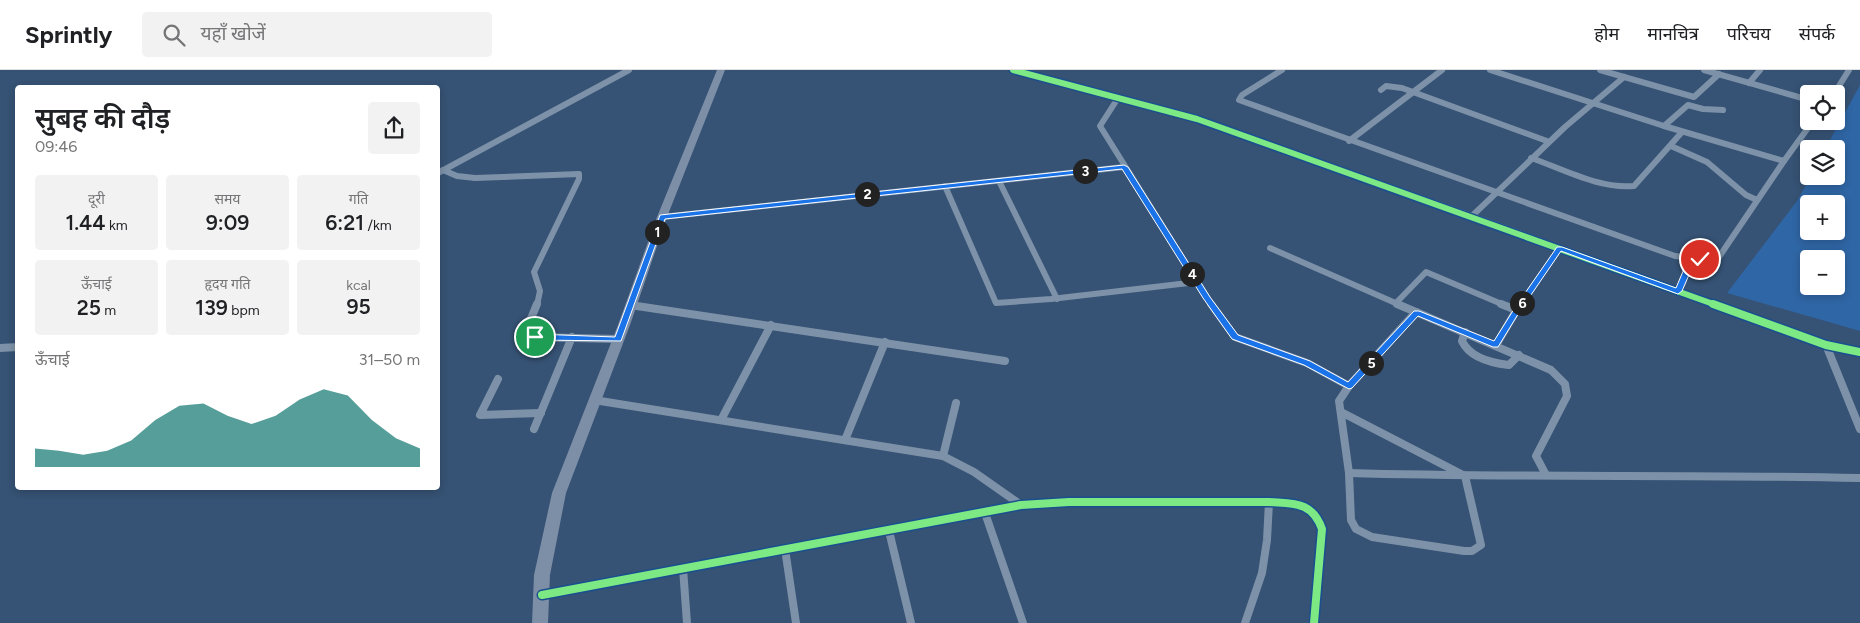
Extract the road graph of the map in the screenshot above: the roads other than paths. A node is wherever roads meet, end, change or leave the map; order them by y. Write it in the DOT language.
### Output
graph roads {
  1 [pos="629,70"];
  2 [pos="721,70"];
  3 [pos="1013,70"];
  4 [pos="1282,70"];
  5 [pos="1442,70"];
  6 [pos="1490,70"];
  7 [pos="1600,70"];
  8 [pos="1704,70"];
  9 [pos="1760,70"];
  10 [pos="1849,70"];
  11 [pos="1026,72"];
  12 [pos="1719,74"];
  13 [pos="1624,77"];
  14 [pos="1749,83"];
  15 [pos="1840,85"];
  16 [pos="1381,90"];
  17 [pos="1412,92"];
  18 [pos="1800,97"];
  19 [pos="1118,98"];
  20 [pos="1694,98"];
  21 [pos="1590,103"];
  22 [pos="1688,105"];
  23 [pos="1723,110"];
  24 [pos="1664,126"];
  25 [pos="1806,130"];
  26 [pos="1682,132"];
  27 [pos="1349,141"];
  28 [pos="1547,141"];
  29 [pos="1671,146"];
  30 [pos="1531,158"];
  31 [pos="1784,160"];
  32 [pos="1124,167"];
  33 [pos="440,171"];
  34 [pos="999,180"];
  35 [pos="945,186"];
  36 [pos="1496,192"];
  37 [pos="1757,200"];
  38 [pos="1472,216"];
  39 [pos="662,217"];
  40 [pos="1270,248"];
  41 [pos="1560,248"];
  42 [pos="1692,259"];
  43 [pos="1197,282"];
  44 [pos="1678,291"];
  45 [pos="1057,299"];
  46 [pos="1396,303"];
  47 [pos="630,305"];
  48 [pos="1516,310"];
  49 [pos="1416,312"];
  50 [pos="771,325"];
  51 [pos="1465,332"];
  52 [pos="572,338"];
  53 [pos="618,339"];
  54 [pos="885,342"];
  55 [pos="1496,345"];
  56 [pos="1826,345"];
  57 [pos="15,347"];
  58 [pos="0,348"];
  59 [pos="1860,352"];
  60 [pos="1519,355"];
  61 [pos="1005,361"];
  62 [pos="498,379"];
  63 [pos="1349,386"];
  64 [pos="594,400"];
  65 [pos="956,403"];
  66 [pos="1341,412"];
  67 [pos="541,413"];
  68 [pos="721,420"];
  69 [pos="534,429"];
  70 [pos="1860,429"];
  71 [pos="845,440"];
  72 [pos="943,456"];
  73 [pos="1349,473"];
  74 [pos="1546,475"];
  75 [pos="1465,476"];
  76 [pos="1860,478"];
  77 [pos="1269,502"];
  78 [pos="1020,505"];
  79 [pos="985,513"];
  80 [pos="889,531"];
  81 [pos="785,550"];
  82 [pos="683,568"];
  83 [pos="542,595"];
  84 [pos="540,623"];
  85 [pos="687,623"];
  86 [pos="796,623"];
  87 [pos="911,623"];
  88 [pos="1023,623"];
  89 [pos="1245,623"];
  90 [pos="1314,623"];
  1 -- 33 [label="street"];
  2 -- 39 [label="main road"];
  3 -- 11 [label="street"];
  4 -- 27 [label="street"];
  5 -- 17 [label="street"];
  6 -- 21 [label="street"];
  7 -- 13 [label="street"];
  8 -- 12 [label="street"];
  9 -- 14 [label="street"];
  10 -- 15 [label="street"];
  11 -- 19 [label="street"];
  12 -- 14 [label="street"];
  12 -- 20 [label="street"];
  13 -- 20 [label="street"];
  13 -- 21 [label="street"];
  14 -- 18 [label="street"];
  16 -- 17 [label="street"];
  17 -- 27 [label="street"];
  17 -- 28 [label="street"];
  19 -- 32 [label="street"];
  19 -- 38 [label="street"];
  20 -- 22 [label="street"];
  21 -- 24 [label="street"];
  21 -- 28 [label="street"];
  22 -- 23 [label="street"];
  22 -- 24 [label="street"];
  24 -- 26 [label="street"];
  25 -- 31 [label="street"];
  26 -- 29 [label="street"];
  26 -- 31 [label="street"];
  27 -- 36 [label="street"];
  28 -- 30 [label="street"];
  29 -- 30 [label="street"];
  29 -- 37 [label="street"];
  30 -- 36 [label="street"];
  31 -- 37 [label="street"];
  32 -- 34 [label="street"];
  32 -- 43 [label="street"];
  33 -- 52 [label="street"];
  34 -- 35 [label="street"];
  34 -- 45 [label="street"];
  35 -- 39 [label="street"];
  35 -- 45 [label="street"];
  36 -- 38 [label="street"];
  36 -- 42 [label="street"];
  37 -- 42 [label="street"];
  38 -- 41 [label="street"];
  39 -- 47 [label="main road"];
  40 -- 46 [label="street"];
  41 -- 44 [label="street"];
  41 -- 48 [label="street"];
  42 -- 44 [label="street"];
  43 -- 45 [label="street"];
  43 -- 63 [label="street"];
  44 -- 56 [label="street"];
  46 -- 48 [label="street"];
  46 -- 49 [label="street"];
  47 -- 50 [label="street"];
  47 -- 53 [label="main road"];
  48 -- 55 [label="street"];
  49 -- 51 [label="street"];
  49 -- 63 [label="street"];
  50 -- 54 [label="street"];
  50 -- 68 [label="street"];
  51 -- 55 [label="street"];
  51 -- 60 [label="street"];
  52 -- 53 [label="street"];
  52 -- 67 [label="street"];
  53 -- 64 [label="main road"];
  54 -- 61 [label="street"];
  54 -- 71 [label="street"];
  55 -- 60 [label="street"];
  56 -- 59 [label="street"];
  56 -- 70 [label="street"];
  57 -- 58 [label="street"];
  60 -- 74 [label="street"];
  62 -- 67 [label="street"];
  63 -- 66 [label="street"];
  64 -- 68 [label="street"];
  64 -- 83 [label="main road"];
  65 -- 72 [label="street"];
  66 -- 73 [label="street"];
  66 -- 75 [label="street"];
  67 -- 69 [label="street"];
  68 -- 71 [label="street"];
  71 -- 72 [label="street"];
  72 -- 78 [label="street"];
  73 -- 75 [label="street"];
  73 -- 75 [label="street"];
  74 -- 75 [label="street"];
  74 -- 76 [label="street"];
  77 -- 78 [label="street"];
  77 -- 89 [label="street"];
  77 -- 90 [label="street"];
  78 -- 79 [label="street"];
  79 -- 80 [label="street"];
  79 -- 88 [label="street"];
  80 -- 81 [label="street"];
  80 -- 87 [label="street"];
  81 -- 82 [label="street"];
  81 -- 86 [label="street"];
  82 -- 83 [label="street"];
  82 -- 85 [label="street"];
  83 -- 84 [label="main road"];
}
